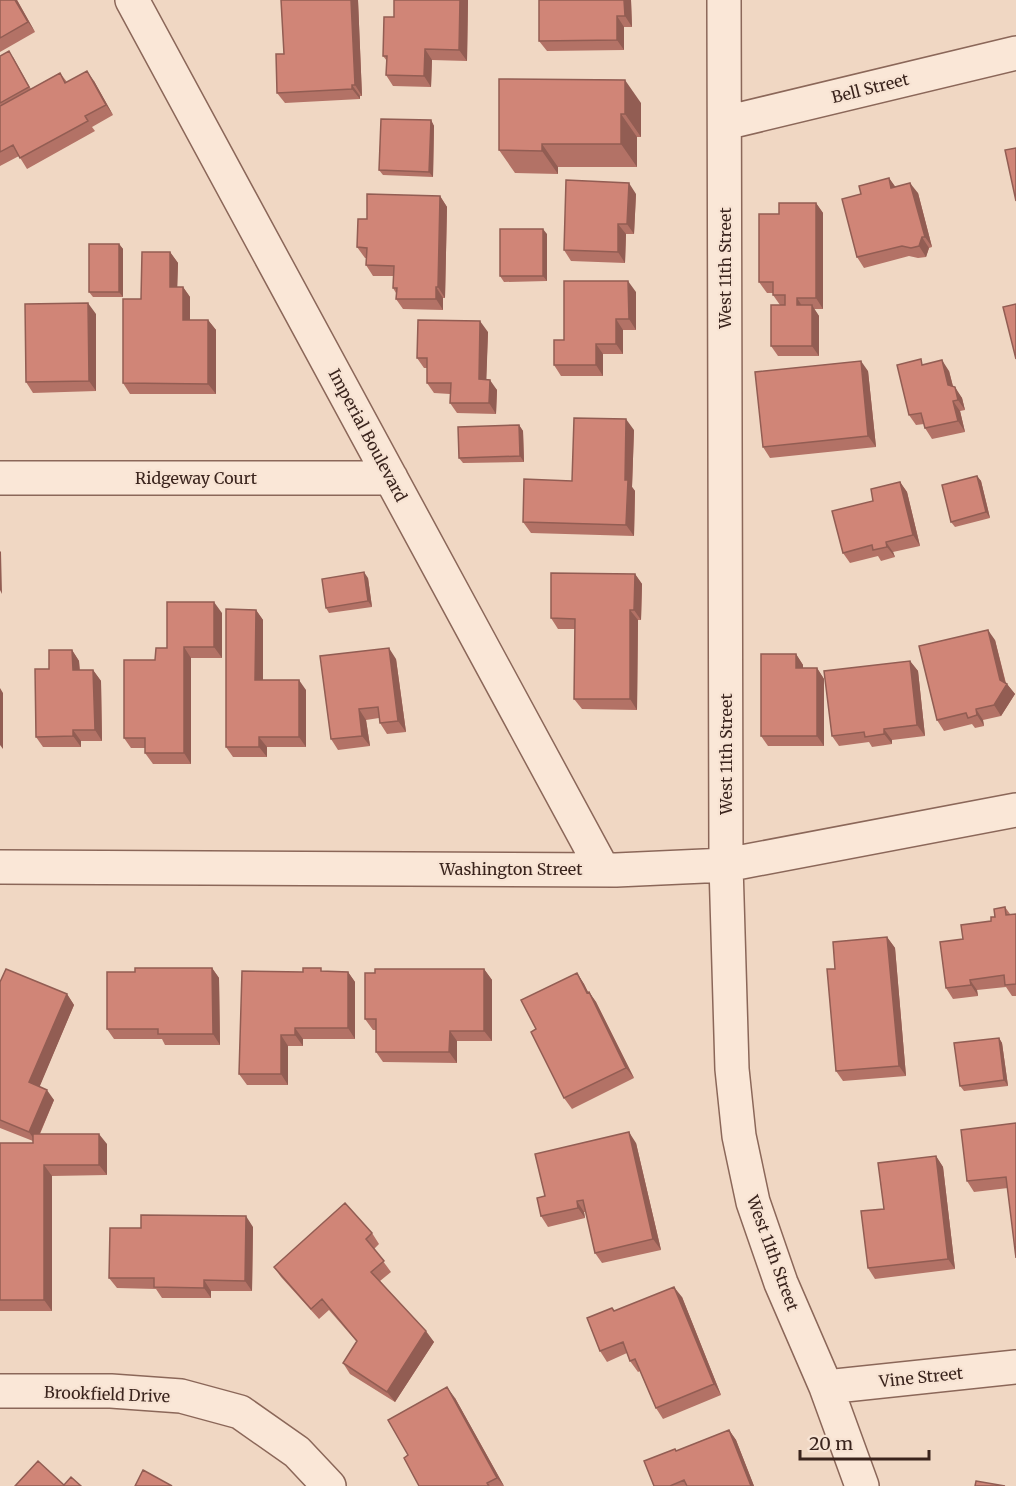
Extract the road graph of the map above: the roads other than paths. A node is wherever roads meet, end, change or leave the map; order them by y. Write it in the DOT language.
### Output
graph roads {
  1 [pos="132,0"];
  2 [pos="724,0"];
  3 [pos="1016,53"];
  4 [pos="725,123"];
  5 [pos="0,478"];
  6 [pos="391,478"];
  7 [pos="1016,810"];
  8 [pos="726,865"];
  9 [pos="0,867"];
  10 [pos="603,870"];
  11 [pos="1016,1367"];
  12 [pos="826,1387"];
  13 [pos="0,1391"];
  14 [pos="329,1486"];
  15 [pos="862,1486"];
  1 -- 6 [label="street, Imperial Boulevard"];
  2 -- 4 [label="street, West 11th Street"];
  3 -- 4 [label="street, Bell Street"];
  4 -- 8 [label="street, West 11th Street"];
  5 -- 6 [label="street, Ridgeway Court"];
  6 -- 10 [label="street, Imperial Boulevard"];
  7 -- 8 [label="street, Washington Street"];
  8 -- 10 [label="street, Washington Street"];
  8 -- 12 [label="street, West 11th Street"];
  9 -- 10 [label="street, Washington Street"];
  11 -- 12 [label="street, Vine Street"];
  12 -- 15 [label="street, West 11th Street"];
  13 -- 14 [label="street, Brookfield Drive"];
}
